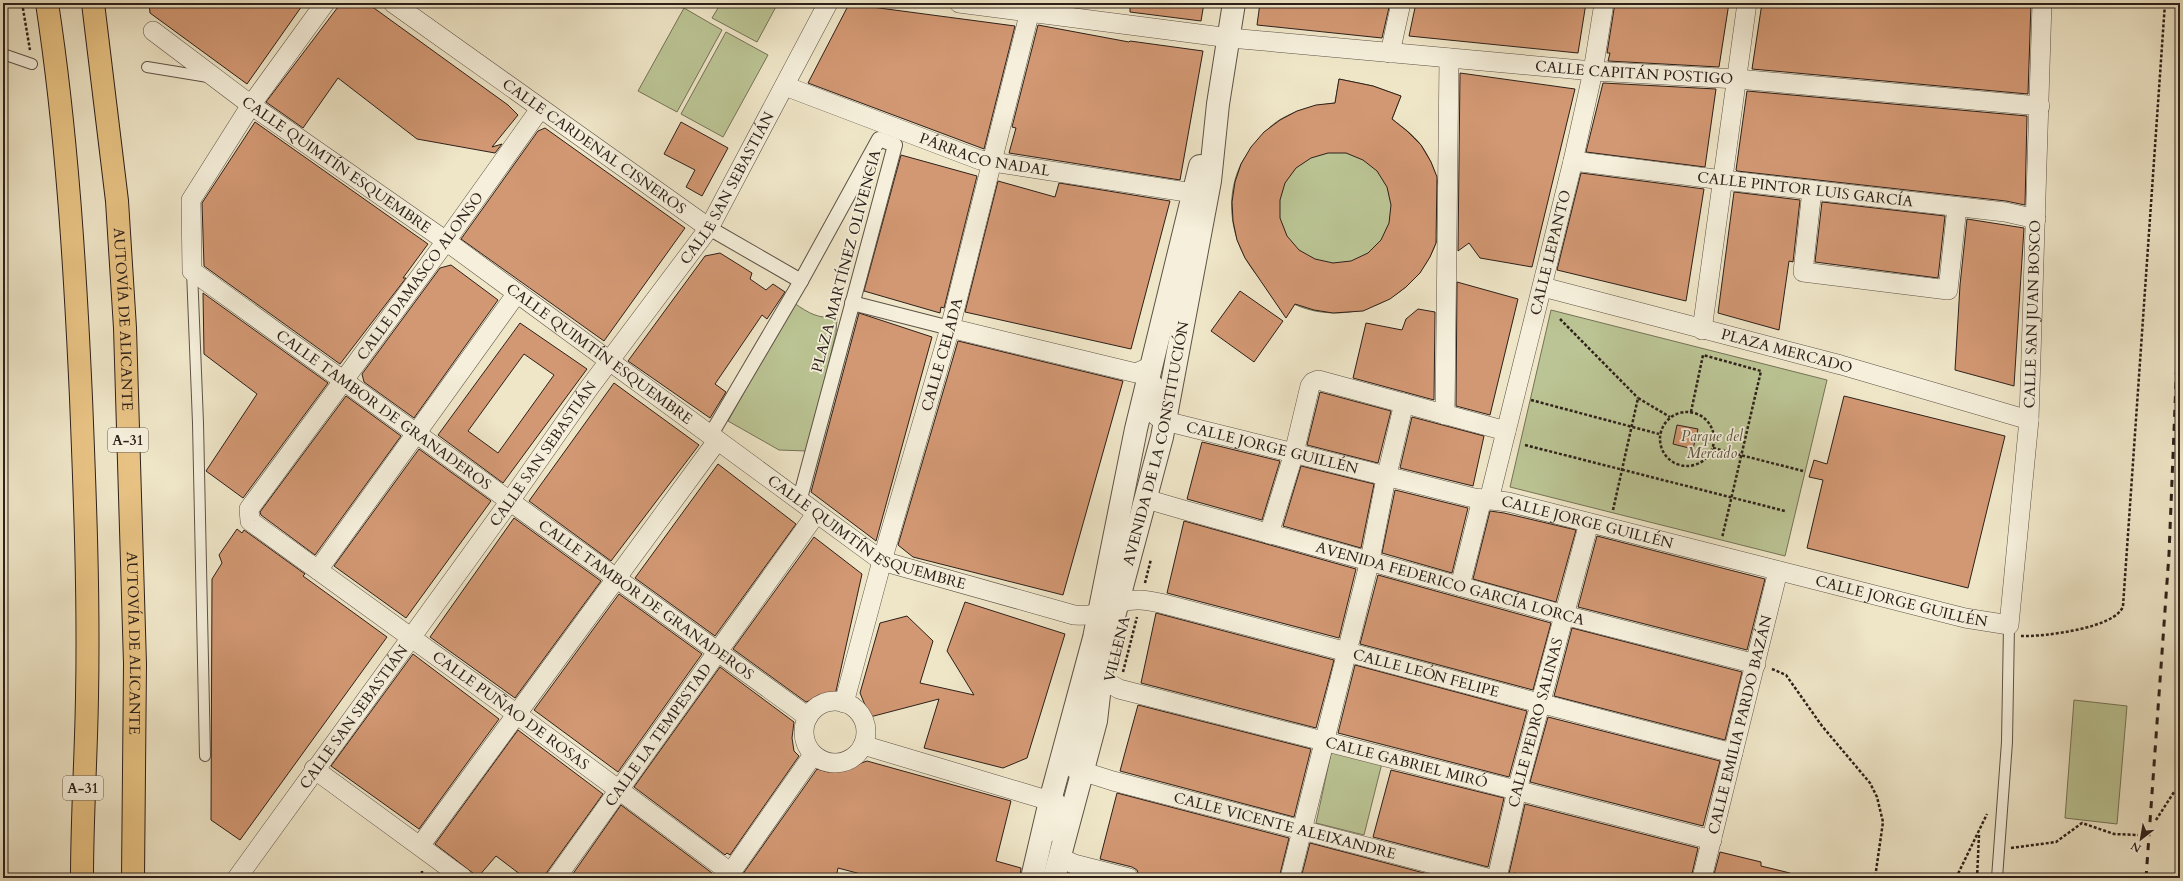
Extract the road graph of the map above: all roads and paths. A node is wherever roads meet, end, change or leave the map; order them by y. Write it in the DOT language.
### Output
graph roads {
  1 [pos="22,3"];
  2 [pos="47,3"];
  3 [pos="93,3"];
  4 [pos="325,3"];
  5 [pos="393,3"];
  6 [pos="828,3"];
  7 [pos="959,3"];
  8 [pos="1234,3"];
  9 [pos="1401,3"];
  10 [pos="1604,3"];
  11 [pos="1747,3"];
  12 [pos="2042,3"];
  13 [pos="2165,3"];
  14 [pos="1030,8"];
  15 [pos="153,31"];
  16 [pos="1230,38"];
  17 [pos="1390,53"];
  18 [pos="3,54"];
  19 [pos="1449,58"];
  20 [pos="32,64"];
  21 [pos="146,67"];
  22 [pos="1593,71"];
  23 [pos="216,78"];
  24 [pos="1737,79"];
  25 [pos="785,86"];
  26 [pos="1218,104"];
  27 [pos="251,105"];
  28 [pos="2040,106"];
  29 [pos="540,110"];
  30 [pos="991,161"];
  31 [pos="1573,161"];
  32 [pos="1723,180"];
  33 [pos="1812,190"];
  34 [pos="1193,192"];
  35 [pos="1957,207"];
  36 [pos="2036,219"];
  37 [pos="709,228"];
  38 [pos="446,241"];
  39 [pos="192,271"];
  40 [pos="800,281"];
  41 [pos="1542,287"];
  42 [pos="517,293"];
  43 [pos="852,303"];
  44 [pos="1165,310"];
  45 [pos="1560,319"];
  46 [pos="950,328"];
  47 [pos="1702,330"];
  48 [pos="610,361"];
  49 [pos="1152,366"];
  50 [pos="343,380"];
  51 [pos="1515,396"];
  52 [pos="1638,398"];
  53 [pos="1404,403"];
  54 [pos="1692,412"];
  55 [pos="1445,415"];
  56 [pos="1670,417"];
  57 [pos="2029,420"];
  58 [pos="1165,421"];
  59 [pos="1633,426"];
  60 [pos="1506,431"];
  61 [pos="417,433"];
  62 [pos="1660,434"];
  63 [pos="713,439"];
  64 [pos="1526,445"];
  65 [pos="1713,448"];
  66 [pos="1294,453"];
  67 [pos="1741,456"];
  68 [pos="1622,471"];
  69 [pos="1803,471"];
  70 [pos="1387,476"];
  71 [pos="1147,495"];
  72 [pos="1732,497"];
  73 [pos="1485,499"];
  74 [pos="510,501"];
  75 [pos="799,502"];
  76 [pos="1785,511"];
  77 [pos="816,514"];
  78 [pos="1611,516"];
  79 [pos="250,521"];
  80 [pos="1589,523"];
  81 [pos="1269,534"];
  82 [pos="1721,544"];
  83 [pos="1152,556"];
  84 [pos="1370,560"];
  85 [pos="882,561"];
  86 [pos="318,570"];
  87 [pos="1778,571"];
  88 [pos="618,578"];
  89 [pos="1460,586"];
  90 [pos="1141,600"];
  91 [pos="1108,608"];
  92 [pos="1074,615"];
  93 [pos="1564,615"];
  94 [pos="2008,630"];
  95 [pos="410,638"];
  96 [pos="1094,638"];
  97 [pos="1347,651"];
  98 [pos="719,652"];
  99 [pos="1756,664"];
  100 [pos="1110,684"];
  101 [pos="844,703"];
  102 [pos="1078,703"];
  103 [pos="1540,704"];
  104 [pos="518,715"];
  105 [pos="808,717"];
  106 [pos="1324,741"];
  107 [pos="863,745"];
  108 [pos="1733,753"];
  109 [pos="813,755"];
  110 [pos="205,756"];
  111 [pos="314,769"];
  112 [pos="1082,772"];
  113 [pos="2003,788"];
  114 [pos="620,790"];
  115 [pos="1517,790"];
  116 [pos="2180,790"];
  117 [pos="1050,800"];
  118 [pos="2156,820"];
  119 [pos="1302,830"];
  120 [pos="1979,832"];
  121 [pos="2138,835"];
  122 [pos="1712,840"];
  123 [pos="420,846"];
  124 [pos="1999,850"];
  125 [pos="1061,855"];
  126 [pos="729,876"];
  127 [pos="82,878"];
  128 [pos="133,878"];
  129 [pos="237,878"];
  130 [pos="463,878"];
  131 [pos="556,878"];
  132 [pos="1032,878"];
  133 [pos="1046,878"];
  134 [pos="1054,878"];
  135 [pos="1129,878"];
  136 [pos="1290,878"];
  137 [pos="1487,878"];
  138 [pos="1497,878"];
  139 [pos="1702,878"];
  140 [pos="1875,878"];
  141 [pos="1956,878"];
  142 [pos="1977,878"];
  143 [pos="1997,878"];
  1 -- 20 [label="path"];
  2 -- 127 [label="highway, A-31"];
  3 -- 128 [label="highway, AUTOVÍA DE ALICANTE / A-31"];
  4 -- 27 [label="street"];
  5 -- 29 [label="street, CALLE CARDENAL CISNEROS"];
  6 -- 25 [label="street, CALLE SAN SEBASTIÁN"];
  7 -- 14 [label="street, CALLE CAPITÁN POSTIGO"];
  8 -- 16 [label="street, AVENIDA DE LA CONSTITUCIÓN"];
  9 -- 17 [label="street"];
  10 -- 22 [label="street, CALLE LEPANTO"];
  11 -- 24 [label="street"];
  12 -- 28 [label="street, CALLE SAN JUAN BOSCO"];
  13 -- 94 [label="path"];
  14 -- 16 [label="street, CALLE CAPITÁN POSTIGO"];
  14 -- 30 [label="street, CALLE CELADA"];
  15 -- 23 [label="street, CALLE QUIMTÍN ESQUEMBRE"];
  16 -- 17 [label="street, CALLE CAPITÁN POSTIGO"];
  16 -- 26 [label="street, AVENIDA DE LA CONSTITUCIÓN"];
  17 -- 19 [label="street, CALLE CAPITÁN POSTIGO"];
  18 -- 20 [label="lane"];
  19 -- 22 [label="street, CALLE CAPITÁN POSTIGO"];
  19 -- 55 [label="street"];
  21 -- 23 [label="lane"];
  22 -- 24 [label="street, CALLE CAPITÁN POSTIGO"];
  22 -- 31 [label="street, CALLE LEPANTO"];
  23 -- 27 [label="street, CALLE QUIMTÍN ESQUEMBRE"];
  24 -- 28 [label="street, CALLE CAPITÁN POSTIGO"];
  24 -- 32 [label="street"];
  25 -- 30 [label="street, PÁRRACO NADAL"];
  25 -- 37 [label="street, CALLE SAN SEBASTIÁN"];
  26 -- 34 [label="street"];
  26 -- 58 [label="street, AVENIDA DE LA CONSTITUCIÓN"];
  27 -- 38 [label="street, CALLE QUIMTÍN ESQUEMBRE"];
  27 -- 39 [label="street"];
  28 -- 36 [label="street, CALLE SAN JUAN BOSCO"];
  29 -- 37 [label="street, CALLE CARDENAL CISNEROS"];
  29 -- 38 [label="street, CALLE DAMASCO ALONSO"];
  30 -- 34 [label="street, PÁRRACO NADAL"];
  30 -- 46 [label="street, CALLE CELADA"];
  31 -- 32 [label="street, CALLE PINTOR LUIS GARCÍA"];
  31 -- 41 [label="street, CALLE LEPANTO"];
  32 -- 33 [label="street, CALLE PINTOR LUIS GARCÍA"];
  32 -- 47 [label="street"];
  33 -- 35 [label="street, CALLE PINTOR LUIS GARCÍA"];
  33 -- 35 [label="street"];
  34 -- 44 [label="street"];
  35 -- 36 [label="street, CALLE PINTOR LUIS GARCÍA"];
  36 -- 57 [label="street, CALLE SAN JUAN BOSCO"];
  37 -- 40 [label="street, CALLE CARDENAL CISNEROS"];
  37 -- 48 [label="street, CALLE SAN SEBASTIÁN"];
  38 -- 42 [label="street, CALLE QUIMTÍN ESQUEMBRE"];
  38 -- 50 [label="street, CALLE DAMASCO ALONSO"];
  39 -- 50 [label="street, CALLE TAMBOR DE GRANADEROS"];
  39 -- 110 [label="lane"];
  40 -- 43 [label="street, PLAZA MARTÍNEZ OLIVENCIA"];
  40 -- 63 [label="street, PLAZA MARTÍNEZ OLIVENCIA"];
  41 -- 47 [label="street, PLAZA MERCADO"];
  41 -- 51 [label="street, CALLE LEPANTO"];
  42 -- 48 [label="street, CALLE QUIMTÍN ESQUEMBRE"];
  42 -- 61 [label="street"];
  43 -- 46 [label="street"];
  43 -- 75 [label="street, PLAZA MARTÍNEZ OLIVENCIA"];
  44 -- 49 [label="street"];
  44 -- 58 [label="street"];
  45 -- 52 [label="path"];
  46 -- 49 [label="street"];
  46 -- 85 [label="street, CALLE CELADA"];
  47 -- 57 [label="street, PLAZA MERCADO"];
  48 -- 63 [label="street, CALLE QUIMTÍN ESQUEMBRE"];
  48 -- 74 [label="street, CALLE SAN SEBASTIÁN"];
  49 -- 91 [label="street"];
  50 -- 61 [label="street, CALLE TAMBOR DE GRANADEROS"];
  50 -- 79 [label="street, CALLE DAMASCO ALONSO"];
  51 -- 59 [label="path"];
  51 -- 60 [label="street, CALLE LEPANTO"];
  52 -- 56 [label="path"];
  52 -- 59 [label="path"];
  53 -- 55 [label="street"];
  53 -- 66 [label="street"];
  53 -- 70 [label="street"];
  54 -- 56 [label="path"];
  54 -- 65 [label="path"];
  54 -- 67 [label="path"];
  55 -- 60 [label="street"];
  56 -- 62 [label="path"];
  57 -- 94 [label="street, CALLE SAN JUAN BOSCO"];
  58 -- 66 [label="street, CALLE JORGE GUILLÉN"];
  58 -- 71 [label="street, AVENIDA DE LA CONSTITUCIÓN"];
  59 -- 62 [label="path"];
  59 -- 68 [label="path"];
  60 -- 73 [label="street, CALLE LEPANTO"];
  61 -- 74 [label="street, CALLE TAMBOR DE GRANADEROS"];
  61 -- 86 [label="street"];
  62 -- 65 [label="path"];
  63 -- 75 [label="street, CALLE QUIMTÍN ESQUEMBRE"];
  63 -- 88 [label="street"];
  64 -- 68 [label="path"];
  65 -- 67 [label="path"];
  66 -- 70 [label="street, CALLE JORGE GUILLÉN"];
  66 -- 81 [label="street"];
  67 -- 69 [label="path"];
  67 -- 72 [label="path"];
  68 -- 72 [label="path"];
  68 -- 78 [label="path"];
  70 -- 73 [label="street, CALLE JORGE GUILLÉN"];
  70 -- 84 [label="street"];
  71 -- 81 [label="street, AVENIDA FEDERICO GARCÍA LORCA"];
  71 -- 91 [label="street, AVENIDA DE LA CONSTITUCIÓN"];
  72 -- 76 [label="path"];
  72 -- 82 [label="path"];
  73 -- 80 [label="street, CALLE JORGE GUILLÉN"];
  73 -- 89 [label="street, CALLE LEPANTO"];
  74 -- 88 [label="street, CALLE TAMBOR DE GRANADEROS"];
  74 -- 95 [label="street, CALLE SAN SEBASTIÁN"];
  75 -- 77 [label="street, CALLE QUIMTÍN ESQUEMBRE"];
  77 -- 85 [label="street, CALLE QUIMTÍN ESQUEMBRE"];
  77 -- 98 [label="street, CALLE LA TEMPESTAD"];
  79 -- 86 [label="street, CALLE PUÑAO DE ROSAS"];
  80 -- 87 [label="street, CALLE JORGE GUILLÉN"];
  80 -- 93 [label="street, CALLE PEDRO SALINAS"];
  81 -- 84 [label="street, AVENIDA FEDERICO GARCÍA LORCA"];
  83 -- 90 [label="path, VILLENA"];
  84 -- 89 [label="street, AVENIDA FEDERICO GARCÍA LORCA"];
  84 -- 97 [label="street"];
  85 -- 92 [label="street, CALLE QUIMTÍN ESQUEMBRE"];
  85 -- 101 [label="street, CALLE CELADA"];
  86 -- 95 [label="street, CALLE PUÑAO DE ROSAS"];
  87 -- 94 [label="street, CALLE JORGE GUILLÉN"];
  87 -- 99 [label="street, CALLE EMILIA PARDO BAZÁN"];
  88 -- 98 [label="street, CALLE TAMBOR DE GRANADEROS"];
  88 -- 104 [label="street"];
  89 -- 93 [label="street, AVENIDA FEDERICO GARCÍA LORCA"];
  90 -- 91 [label="street, CALLE LEÓN FELIPE"];
  90 -- 97 [label="street, CALLE LEÓN FELIPE"];
  90 -- 100 [label="path, VILLENA"];
  91 -- 92 [label="street, CALLE QUIMTÍN ESQUEMBRE"];
  91 -- 96 [label="street"];
  91 -- 100 [label="street, AVENIDA DE LA CONSTITUCIÓN"];
  92 -- 96 [label="street"];
  93 -- 99 [label="street, AVENIDA FEDERICO GARCÍA LORCA"];
  93 -- 103 [label="street, CALLE PEDRO SALINAS"];
  94 -- 113 [label="lane"];
  95 -- 104 [label="street, CALLE PUÑAO DE ROSAS"];
  95 -- 111 [label="street, CALLE SAN SEBASTIÁN"];
  96 -- 102 [label="street"];
  97 -- 103 [label="street, CALLE LEÓN FELIPE"];
  97 -- 106 [label="street"];
  98 -- 105 [label="street, CALLE TAMBOR DE GRANADEROS"];
  98 -- 114 [label="street, CALLE LA TEMPESTAD"];
  99 -- 108 [label="street, CALLE EMILIA PARDO BAZÁN"];
  99 -- 140 [label="path"];
  100 -- 106 [label="street, CALLE GABRIEL MIRÓ"];
  100 -- 112 [label="street, AVENIDA DE LA CONSTITUCIÓN"];
  101 -- 105 [label="street"];
  101 -- 107 [label="street"];
  102 -- 112 [label="street"];
  102 -- 117 [label="street"];
  103 -- 108 [label="street, CALLE LEÓN FELIPE"];
  103 -- 115 [label="street, CALLE PEDRO SALINAS"];
  104 -- 114 [label="street, CALLE PUÑAO DE ROSAS"];
  104 -- 123 [label="street"];
  105 -- 109 [label="street"];
  106 -- 115 [label="street, CALLE GABRIEL MIRÓ"];
  106 -- 119 [label="street"];
  107 -- 109 [label="street"];
  107 -- 117 [label="street"];
  108 -- 122 [label="street, CALLE EMILIA PARDO BAZÁN"];
  109 -- 126 [label="street"];
  111 -- 123 [label="street"];
  111 -- 129 [label="street, CALLE SAN SEBASTIÁN"];
  112 -- 119 [label="street, CALLE VICENTE ALEIXANDRE"];
  112 -- 125 [label="street, AVENIDA DE LA CONSTITUCIÓN"];
  113 -- 120 [label="path"];
  113 -- 124 [label="lane"];
  114 -- 126 [label="street, CALLE PUÑAO DE ROSAS"];
  114 -- 131 [label="street, CALLE LA TEMPESTAD"];
  115 -- 122 [label="street, CALLE GABRIEL MIRÓ"];
  115 -- 138 [label="street, CALLE PEDRO SALINAS"];
  116 -- 118 [label="path"];
  117 -- 132 [label="street"];
  117 -- 133 [label="street"];
  119 -- 136 [label="street"];
  119 -- 137 [label="street, CALLE VICENTE ALEIXANDRE"];
  120 -- 141 [label="path"];
  120 -- 142 [label="path"];
  121 -- 124 [label="path"];
  122 -- 139 [label="street, CALLE EMILIA PARDO BAZÁN"];
  123 -- 130 [label="street"];
  124 -- 143 [label="lane"];
  125 -- 134 [label="street, AVENIDA DE LA CONSTITUCIÓN"];
  125 -- 135 [label="street"];
}
